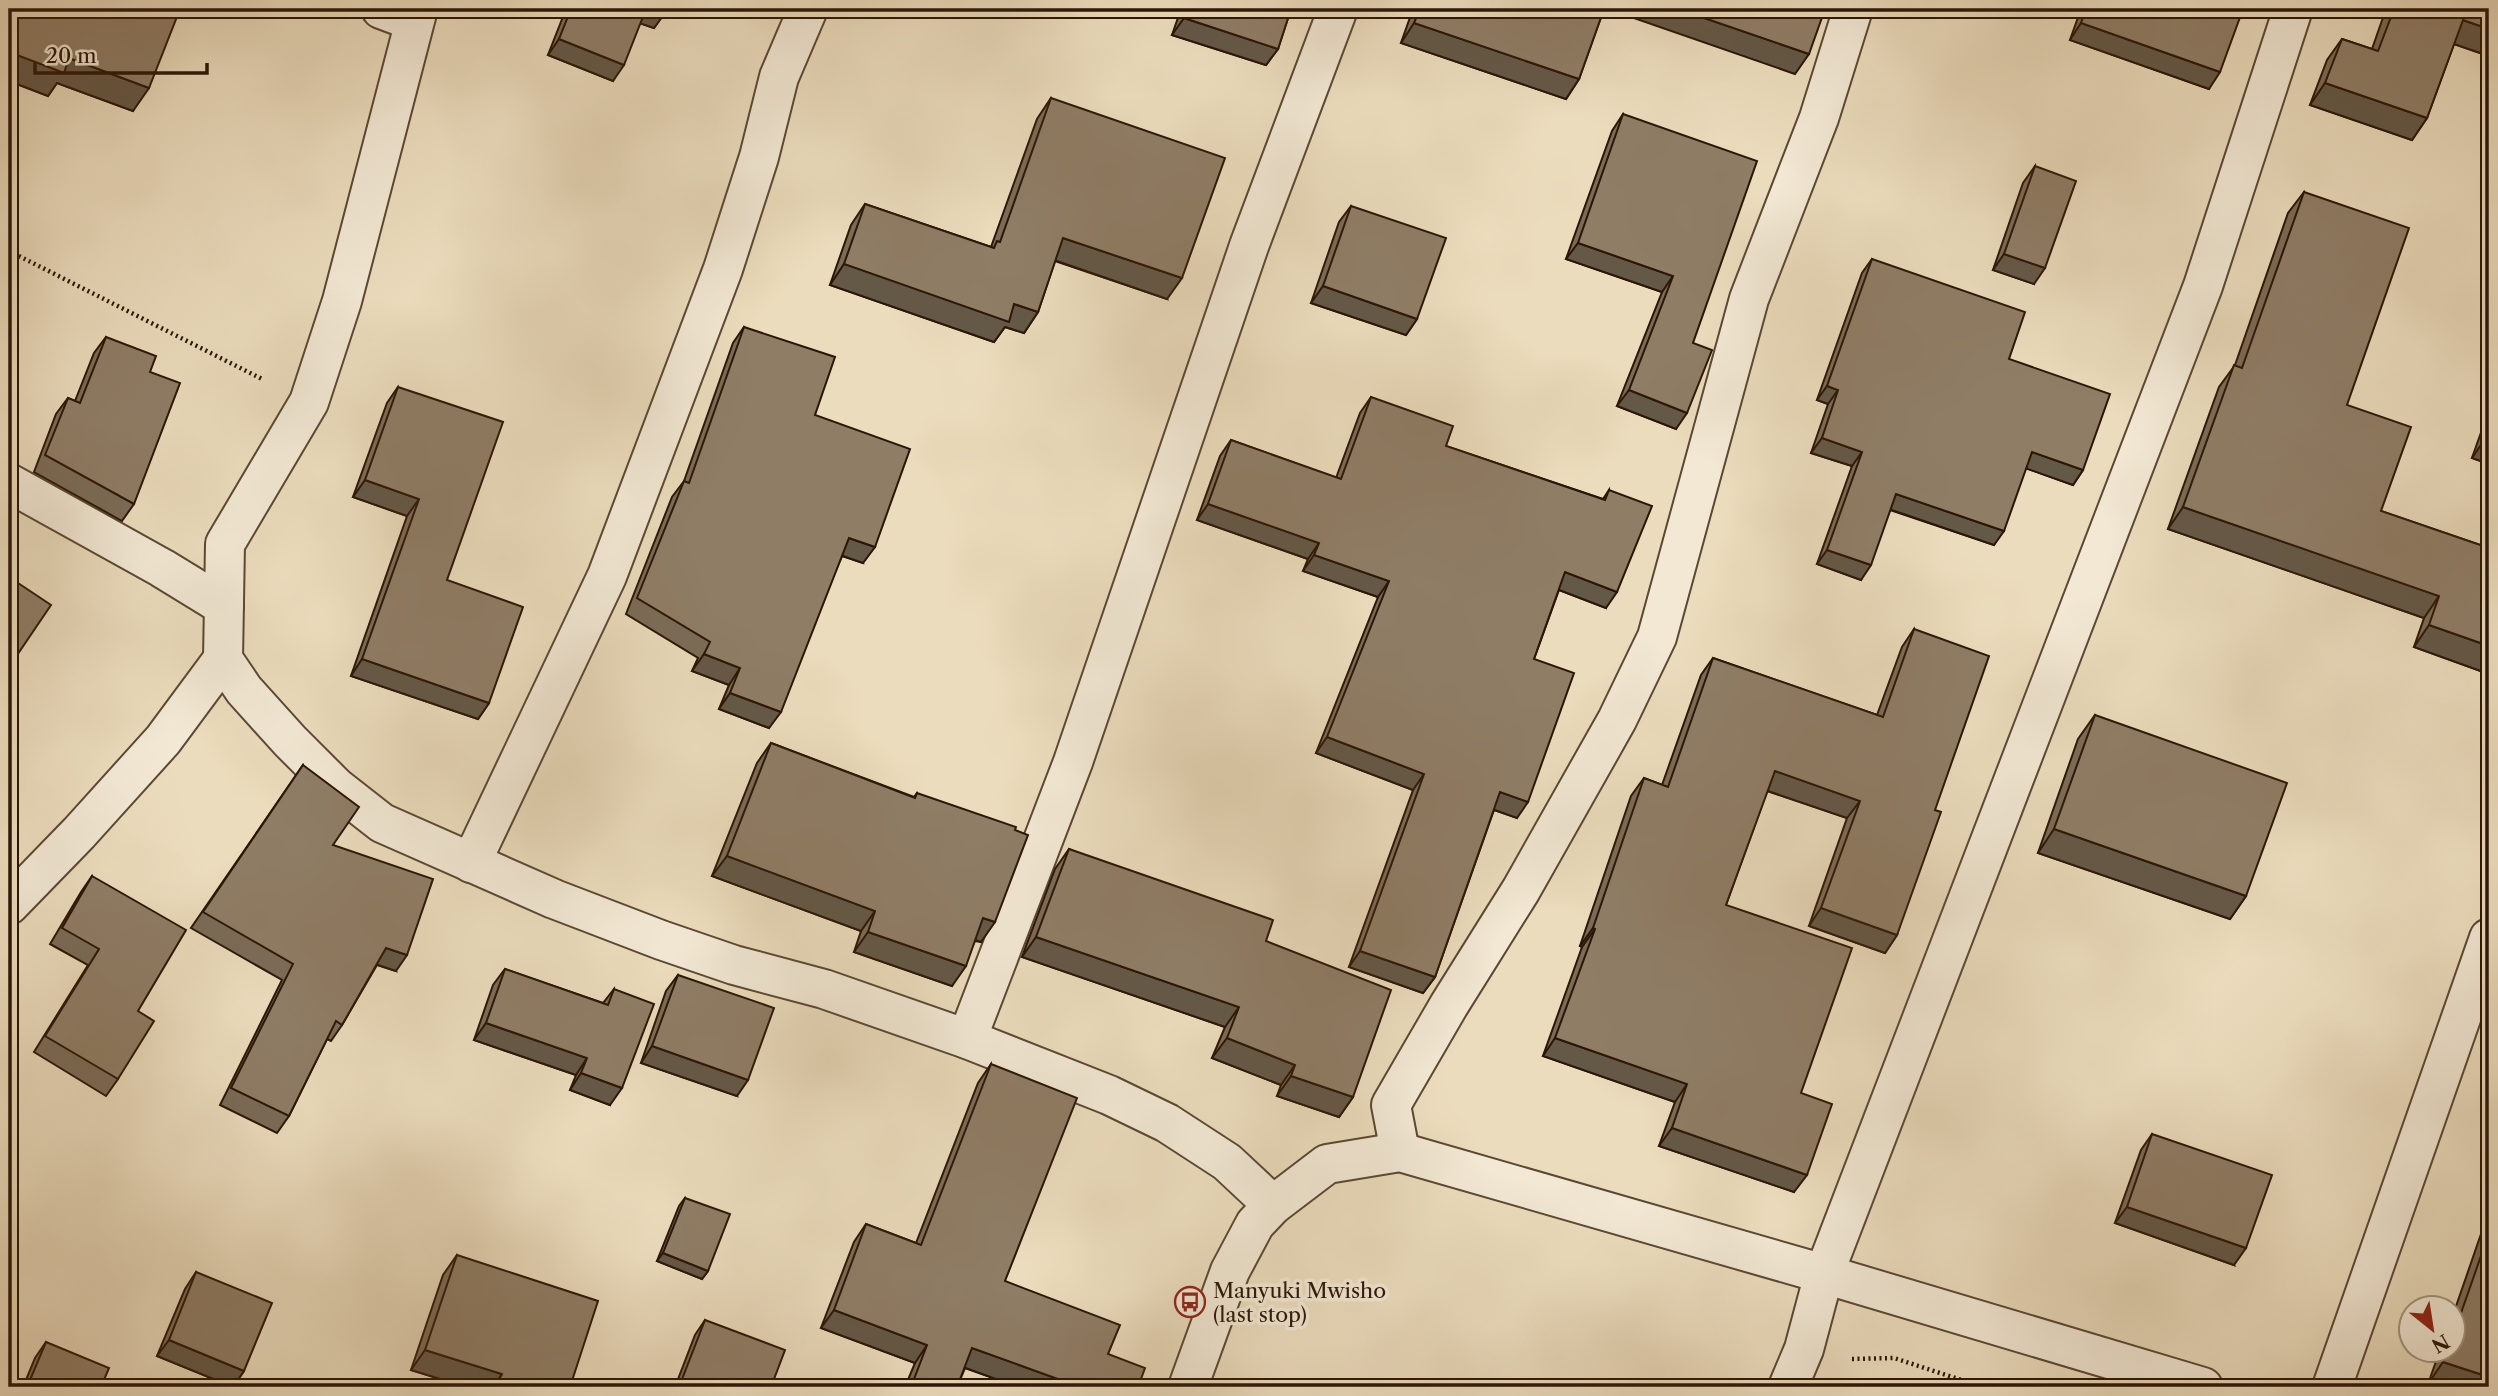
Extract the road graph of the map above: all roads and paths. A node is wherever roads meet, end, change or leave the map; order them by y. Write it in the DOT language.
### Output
graph roads {
  1 [pos="808,9"];
  2 [pos="1338,9"];
  3 [pos="1853,9"];
  4 [pos="2292,9"];
  5 [pos="404,13"];
  6 [pos="9,251"];
  7 [pos="309,402"];
  8 [pos="9,482"];
  9 [pos="224,606"];
  10 [pos="223,659"];
  11 [pos="471,863"];
  12 [pos="9,905"];
  13 [pos="2489,938"];
  14 [pos="967,1039"];
  15 [pos="1400,1152"];
  16 [pos="1273,1205"];
  17 [pos="1824,1274"];
  18 [pos="1804,1349"];
  19 [pos="1188,1387"];
  20 [pos="1788,1387"];
  21 [pos="1983,1387"];
  22 [pos="2203,1387"];
  23 [pos="2332,1387"];
  1 -- 11 [label="street"];
  2 -- 14 [label="street"];
  3 -- 15 [label="street"];
  4 -- 17 [label="street"];
  5 -- 7 [label="street"];
  6 -- 7 [label="path"];
  7 -- 9 [label="street"];
  8 -- 9 [label="street"];
  9 -- 10 [label="street"];
  10 -- 11 [label="street"];
  10 -- 12 [label="street"];
  11 -- 14 [label="street"];
  13 -- 23 [label="street"];
  14 -- 16 [label="street"];
  15 -- 16 [label="street"];
  15 -- 17 [label="street"];
  16 -- 19 [label="street"];
  17 -- 18 [label="street"];
  17 -- 22 [label="street"];
  18 -- 20 [label="street"];
  18 -- 21 [label="path"];
}
